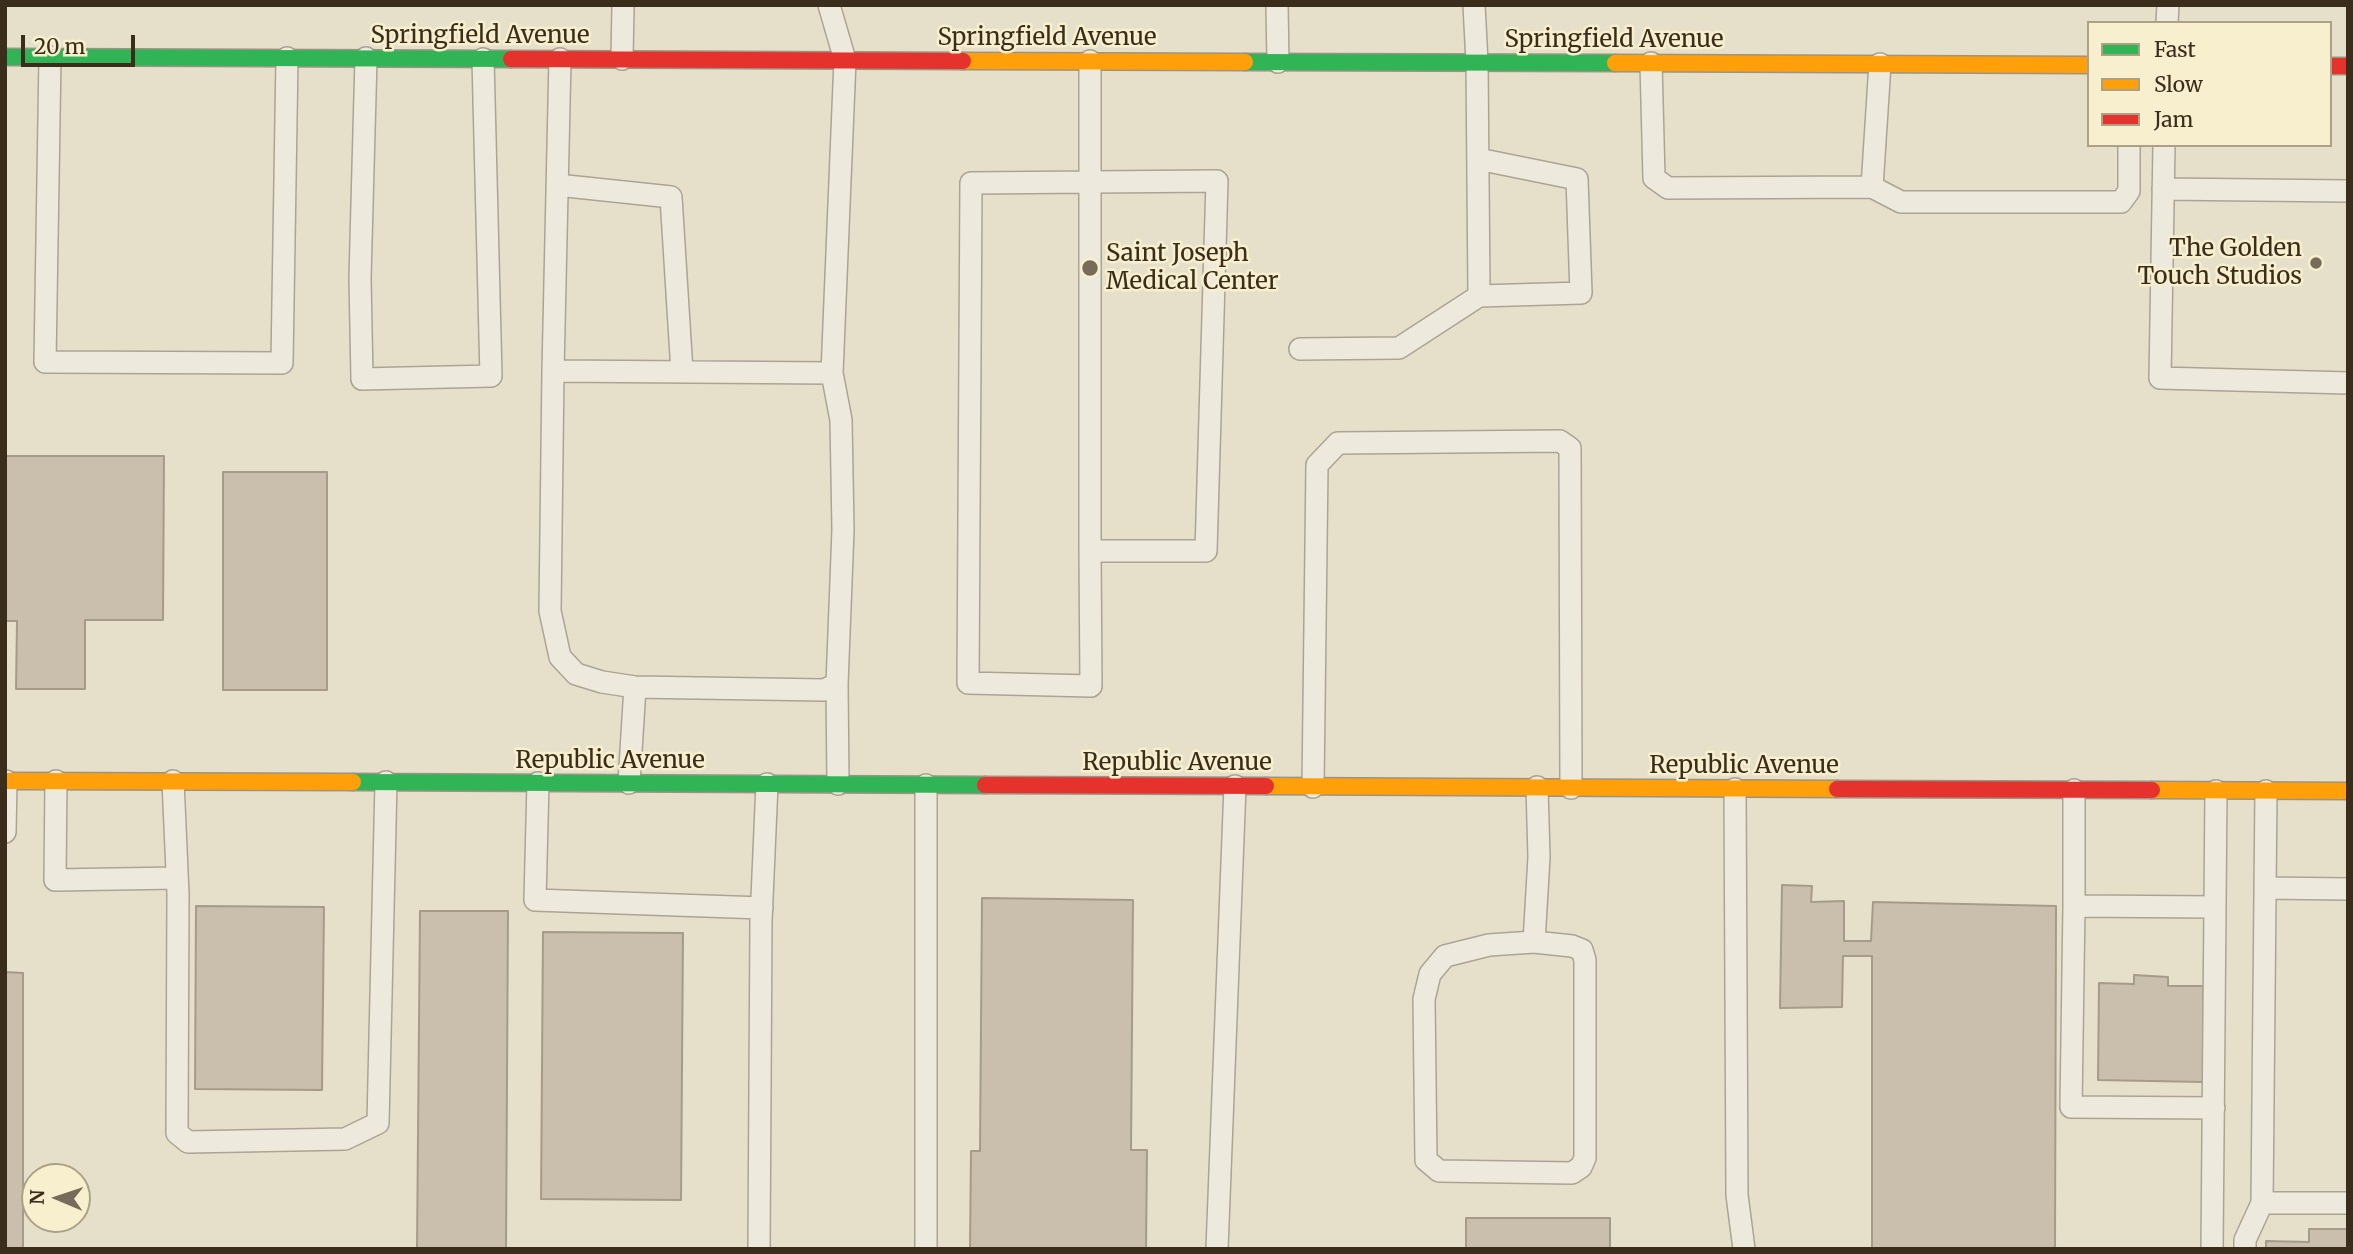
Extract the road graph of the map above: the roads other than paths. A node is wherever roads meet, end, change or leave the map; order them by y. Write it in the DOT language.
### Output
graph roads {
  1 [pos="623,5"];
  2 [pos="829,5"];
  3 [pos="1277,5"];
  4 [pos="1474,5"];
  5 [pos="5,57"];
  6 [pos="50,57"];
  7 [pos="287,58"];
  8 [pos="366,58"];
  9 [pos="483,59"];
  10 [pos="560,59"];
  11 [pos="622,59"];
  12 [pos="845,60"];
  13 [pos="1090,61"];
  14 [pos="1278,62"];
  15 [pos="1477,62"];
  16 [pos="1651,63"];
  17 [pos="1880,64"];
  18 [pos="2087,65"];
  19 [pos="2129,147"];
  20 [pos="2164,147"];
  21 [pos="1478,159"];
  22 [pos="1090,182"];
  23 [pos="557,185"];
  24 [pos="1872,187"];
  25 [pos="2163,189"];
  26 [pos="2348,191"];
  27 [pos="1479,296"];
  28 [pos="1300,349"];
  29 [pos="552,371"];
  30 [pos="682,372"];
  31 [pos="832,373"];
  32 [pos="2348,383"];
  33 [pos="1090,551"];
  34 [pos="837,684"];
  35 [pos="635,687"];
  36 [pos="6,781"];
  37 [pos="56,781"];
  38 [pos="173,781"];
  39 [pos="386,782"];
  40 [pos="537,783"];
  41 [pos="629,783"];
  42 [pos="767,784"];
  43 [pos="838,784"];
  44 [pos="926,785"];
  45 [pos="1235,786"];
  46 [pos="1313,787"];
  47 [pos="1537,788"];
  48 [pos="1571,788"];
  49 [pos="1735,789"];
  50 [pos="2074,790"];
  51 [pos="2216,791"];
  52 [pos="2266,791"];
  53 [pos="2348,791"];
  54 [pos="5,832"];
  55 [pos="177,878"];
  56 [pos="2265,888"];
  57 [pos="2348,889"];
  58 [pos="2074,906"];
  59 [pos="2215,907"];
  60 [pos="762,908"];
  61 [pos="1534,943"];
  62 [pos="2214,1108"];
  63 [pos="2262,1202"];
  64 [pos="2348,1203"];
  65 [pos="759,1249"];
  66 [pos="926,1249"];
  67 [pos="1217,1249"];
  68 [pos="1744,1249"];
  69 [pos="2212,1249"];
  70 [pos="2245,1249"];
  1 -- 11 [label="lane"];
  2 -- 12 [label="lane"];
  3 -- 14 [label="lane"];
  4 -- 15 [label="lane"];
  5 -- 6 [label="street, Springfield Avenue"];
  6 -- 7 [label="street, Springfield Avenue"];
  6 -- 7 [label="lane"];
  7 -- 8 [label="street, Springfield Avenue"];
  8 -- 9 [label="street, Springfield Avenue"];
  8 -- 9 [label="lane"];
  9 -- 10 [label="street, Springfield Avenue"];
  10 -- 11 [label="street, Springfield Avenue"];
  10 -- 23 [label="lane"];
  11 -- 12 [label="street, Springfield Avenue"];
  12 -- 13 [label="street, Springfield Avenue"];
  12 -- 31 [label="lane"];
  13 -- 14 [label="street, Springfield Avenue"];
  13 -- 22 [label="lane"];
  14 -- 15 [label="street, Springfield Avenue"];
  15 -- 16 [label="street, Springfield Avenue"];
  15 -- 21 [label="lane"];
  16 -- 17 [label="street, Springfield Avenue"];
  16 -- 24 [label="lane"];
  17 -- 18 [label="street, Springfield Avenue"];
  17 -- 24 [label="lane"];
  19 -- 24 [label="lane"];
  20 -- 25 [label="lane"];
  21 -- 27 [label="lane"];
  21 -- 27 [label="lane"];
  22 -- 33 [label="lane"];
  22 -- 33 [label="lane"];
  22 -- 33 [label="lane"];
  23 -- 29 [label="lane"];
  23 -- 30 [label="lane"];
  25 -- 26 [label="lane"];
  25 -- 32 [label="lane"];
  27 -- 28 [label="lane"];
  29 -- 30 [label="lane"];
  29 -- 35 [label="lane"];
  30 -- 31 [label="lane"];
  31 -- 34 [label="lane"];
  34 -- 35 [label="lane"];
  34 -- 43 [label="lane"];
  35 -- 41 [label="lane"];
  36 -- 37 [label="street, Republic Avenue"];
  36 -- 54 [label="lane"];
  37 -- 38 [label="street, Republic Avenue"];
  37 -- 55 [label="lane"];
  38 -- 39 [label="street, Republic Avenue"];
  38 -- 55 [label="lane"];
  39 -- 40 [label="street, Republic Avenue"];
  39 -- 55 [label="lane"];
  40 -- 41 [label="street, Republic Avenue"];
  40 -- 60 [label="lane"];
  41 -- 42 [label="street, Republic Avenue"];
  42 -- 43 [label="street, Republic Avenue"];
  42 -- 60 [label="lane"];
  43 -- 44 [label="street, Republic Avenue"];
  44 -- 45 [label="street, Republic Avenue"];
  44 -- 66 [label="lane"];
  45 -- 46 [label="street, Republic Avenue"];
  45 -- 67 [label="lane"];
  46 -- 47 [label="street, Republic Avenue"];
  46 -- 48 [label="lane"];
  47 -- 48 [label="street, Republic Avenue"];
  47 -- 61 [label="lane"];
  48 -- 49 [label="street, Republic Avenue"];
  49 -- 50 [label="street, Republic Avenue"];
  49 -- 68 [label="lane"];
  50 -- 51 [label="street, Republic Avenue"];
  50 -- 58 [label="lane"];
  51 -- 52 [label="street, Republic Avenue"];
  51 -- 59 [label="lane"];
  52 -- 53 [label="street, Republic Avenue"];
  52 -- 56 [label="lane"];
  56 -- 57 [label="lane"];
  56 -- 63 [label="lane"];
  58 -- 59 [label="lane"];
  58 -- 62 [label="lane"];
  59 -- 62 [label="lane"];
  60 -- 65 [label="lane"];
  61 -- 61 [label="lane"];
  62 -- 69 [label="lane"];
  63 -- 64 [label="lane"];
  63 -- 70 [label="lane"];
}
